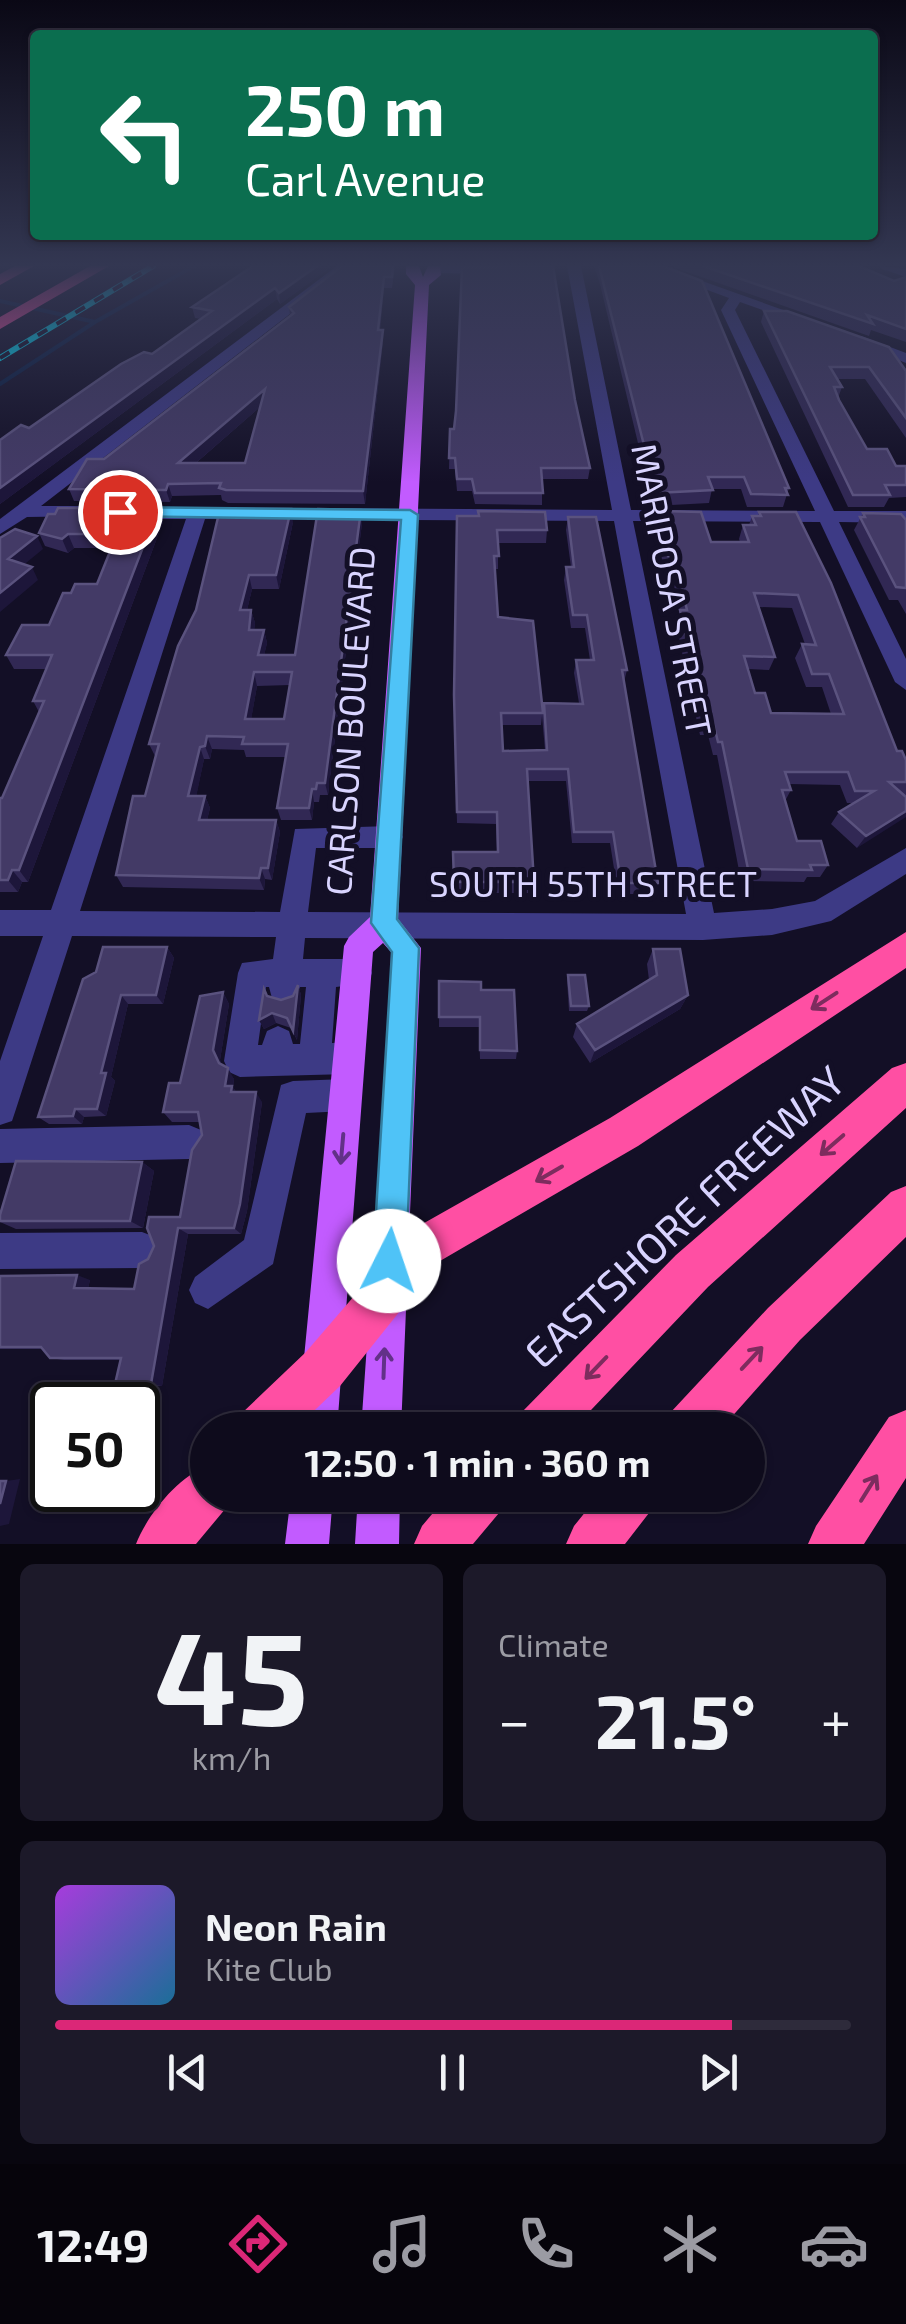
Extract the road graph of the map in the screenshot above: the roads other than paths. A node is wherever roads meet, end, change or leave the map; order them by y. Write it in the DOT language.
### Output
graph roads {
  1 [pos="250,338"];
  2 [pos="422,338"];
  3 [pos="589,338"];
  4 [pos="741,338"];
  5 [pos="854,338"];
  6 [pos="906,358"];
  7 [pos="23,511"];
  8 [pos="197,514"];
  9 [pos="410,515"];
  10 [pos="625,515"];
  11 [pos="824,517"];
  12 [pos="906,518"];
  13 [pos="0,528"];
  14 [pos="906,682"];
  15 [pos="390,837"];
  16 [pos="906,860"];
  17 [pos="0,923"];
  18 [pos="63,923"];
  19 [pos="291,923"];
  20 [pos="384,923"];
  21 [pos="703,927"];
  22 [pos="906,948"];
  23 [pos="356,972"];
  24 [pos="322,973"];
  25 [pos="286,982"];
  26 [pos="349,1058"];
  27 [pos="314,1060"];
  28 [pos="906,1082"];
  29 [pos="346,1095"];
  30 [pos="0,1109"];
  31 [pos="190,1142"];
  32 [pos="0,1146"];
  33 [pos="906,1207"];
  34 [pos="142,1250"];
  35 [pos="0,1251"];
  36 [pos="208,1290"];
  37 [pos="387,1296"];
  38 [pos="323,1369"];
  39 [pos="278,1412"];
  40 [pos="319,1412"];
  41 [pos="383,1412"];
  42 [pos="555,1412"];
  43 [pos="703,1412"];
  44 [pos="906,1434"];
  45 [pos="190,1511"];
  46 [pos="310,1512"];
  47 [pos="378,1512"];
  48 [pos="467,1512"];
  49 [pos="617,1512"];
  50 [pos="162,1544"];
  51 [pos="307,1544"];
  52 [pos="376,1544"];
  53 [pos="440,1544"];
  54 [pos="592,1544"];
  55 [pos="834,1544"];
  1 -- 7 [label="street"];
  2 -- 9 [label="main road, CARLSON BOULEVARD"];
  3 -- 10 [label="street, MARIPOSA STREET"];
  4 -- 11 [label="street"];
  5 -- 6 [label="street"];
  7 -- 8 [label="street"];
  7 -- 13 [label="street"];
  8 -- 9 [label="street"];
  8 -- 18 [label="street"];
  9 -- 10 [label="street"];
  9 -- 15 [label="main road, CARLSON BOULEVARD"];
  10 -- 11 [label="street"];
  10 -- 21 [label="street, MARIPOSA STREET"];
  11 -- 12 [label="street"];
  11 -- 14 [label="street"];
  15 -- 19 [label="street"];
  15 -- 20 [label="main road, CARLSON BOULEVARD"];
  16 -- 21 [label="street, SOUTH 55TH STREET"];
  17 -- 18 [label="street, SOUTH 55TH STREET"];
  18 -- 19 [label="street, SOUTH 55TH STREET"];
  18 -- 30 [label="street"];
  19 -- 20 [label="street, SOUTH 55TH STREET"];
  19 -- 25 [label="street"];
  20 -- 21 [label="street, SOUTH 55TH STREET"];
  20 -- 23 [label="main road, CARLSON BOULEVARD"];
  20 -- 37 [label="main road, CARLSON BOULEVARD"];
  22 -- 37 [label="highway, one-way"];
  23 -- 24 [label="street"];
  23 -- 26 [label="main road, CARLSON BOULEVARD"];
  24 -- 25 [label="street"];
  24 -- 27 [label="street"];
  25 -- 27 [label="street"];
  26 -- 27 [label="street"];
  26 -- 29 [label="main road, CARLSON BOULEVARD"];
  28 -- 42 [label="highway, EASTSHORE FREEWAY, one-way"];
  29 -- 36 [label="street"];
  29 -- 38 [label="main road, CARLSON BOULEVARD, one-way"];
  31 -- 32 [label="street"];
  43 -- 33 [label="highway, one-way"];
  34 -- 35 [label="street"];
  37 -- 38 [label="highway"];
  41 -- 37 [label="main road, CARLSON BOULEVARD, one-way"];
  38 -- 39 [label="highway"];
  38 -- 40 [label="main road, CARLSON BOULEVARD"];
  55 -- 44 [label="highway, one-way"];
  45 -- 50 [label="highway"];
  46 -- 51 [label="main road"];
  47 -- 52 [label="main road"];
  48 -- 53 [label="highway"];
  49 -- 54 [label="highway"];
}
